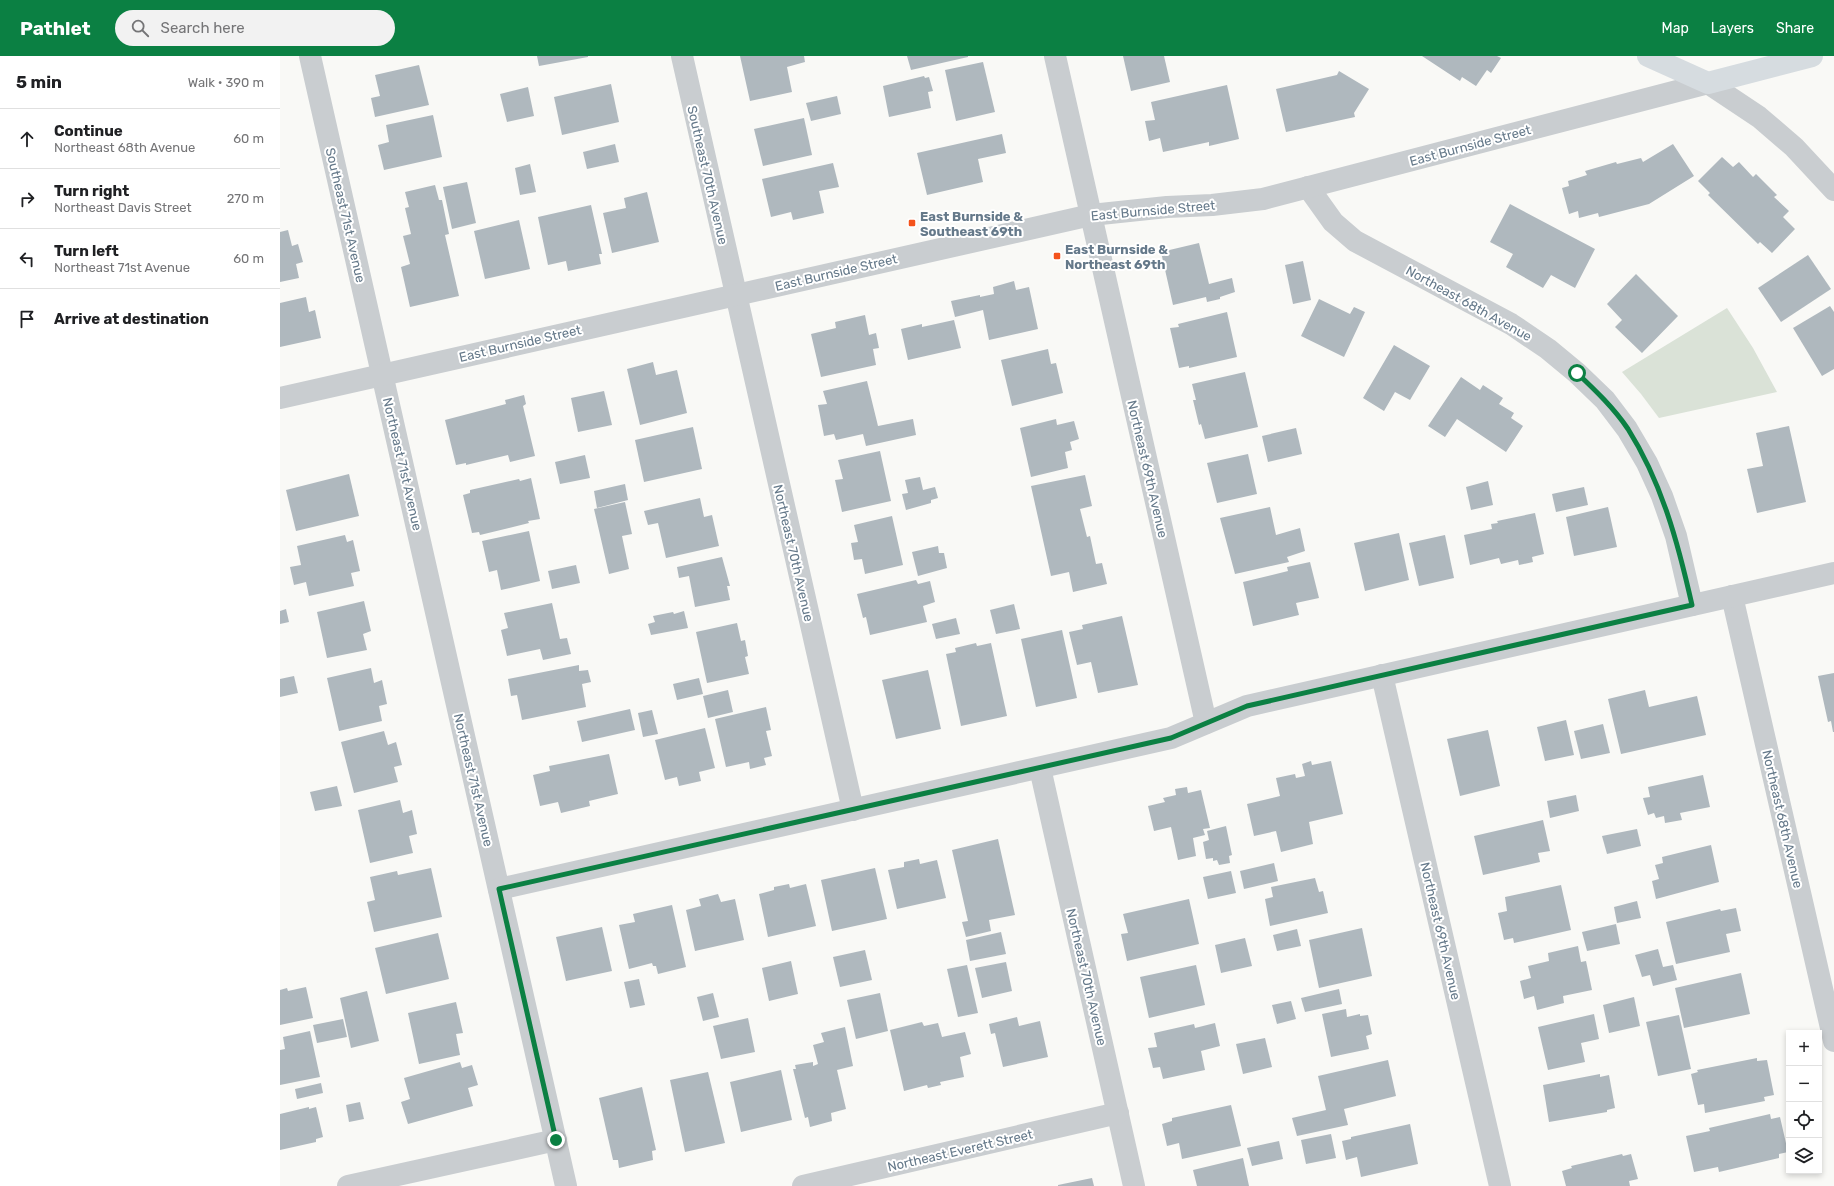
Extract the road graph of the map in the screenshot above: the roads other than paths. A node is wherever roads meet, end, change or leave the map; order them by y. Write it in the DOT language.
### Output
graph roads {
  1 [pos="310,56"];
  2 [pos="682,56"];
  3 [pos="1055,56"];
  4 [pos="1648,56"];
  5 [pos="1812,56"];
  6 [pos="1708,83"];
  7 [pos="1308,187"];
  8 [pos="1834,190"];
  9 [pos="1091,214"];
  10 [pos="735,295"];
  11 [pos="382,374"];
  12 [pos="280,398"];
  13 [pos="1834,573"];
  14 [pos="1732,596"];
  15 [pos="1692,605"];
  16 [pos="1382,675"];
  17 [pos="1206,723"];
  18 [pos="1040,768"];
  19 [pos="853,810"];
  20 [pos="499,889"];
  21 [pos="1834,1041"];
  22 [pos="1118,1114"];
  23 [pos="556,1140"];
  24 [pos="348,1186"];
  25 [pos="566,1186"];
  26 [pos="803,1186"];
  27 [pos="1134,1186"];
  28 [pos="1500,1186"];
  1 -- 11 [label="street, Southeast 71st Avenue"];
  2 -- 10 [label="street, Southeast 70th Avenue"];
  3 -- 9 [label="street, Northeast 69th Avenue"];
  4 -- 6 [label="main road"];
  5 -- 6 [label="main road, East Burnside Street"];
  6 -- 7 [label="street, East Burnside Street"];
  6 -- 8 [label="street"];
  7 -- 9 [label="street, East Burnside Street"];
  7 -- 15 [label="street, Northeast 68th Avenue"];
  9 -- 10 [label="street, East Burnside Street"];
  9 -- 17 [label="street, Northeast 69th Avenue"];
  10 -- 11 [label="street, East Burnside Street"];
  10 -- 19 [label="street, Northeast 70th Avenue"];
  11 -- 12 [label="street, East Burnside Street"];
  11 -- 20 [label="street, Northeast 71st Avenue"];
  13 -- 14 [label="street"];
  14 -- 15 [label="street"];
  14 -- 21 [label="street, Northeast 68th Avenue"];
  15 -- 16 [label="street"];
  16 -- 17 [label="street"];
  16 -- 28 [label="street, Northeast 69th Avenue"];
  17 -- 18 [label="street"];
  18 -- 19 [label="street"];
  18 -- 22 [label="street, Northeast 70th Avenue"];
  19 -- 20 [label="street"];
  20 -- 23 [label="street, Northeast 71st Avenue"];
  22 -- 26 [label="street, Northeast Everett Street"];
  22 -- 27 [label="street, Northeast 70th Avenue"];
  23 -- 24 [label="street"];
  23 -- 25 [label="street, Northeast 71st Avenue"];
}
